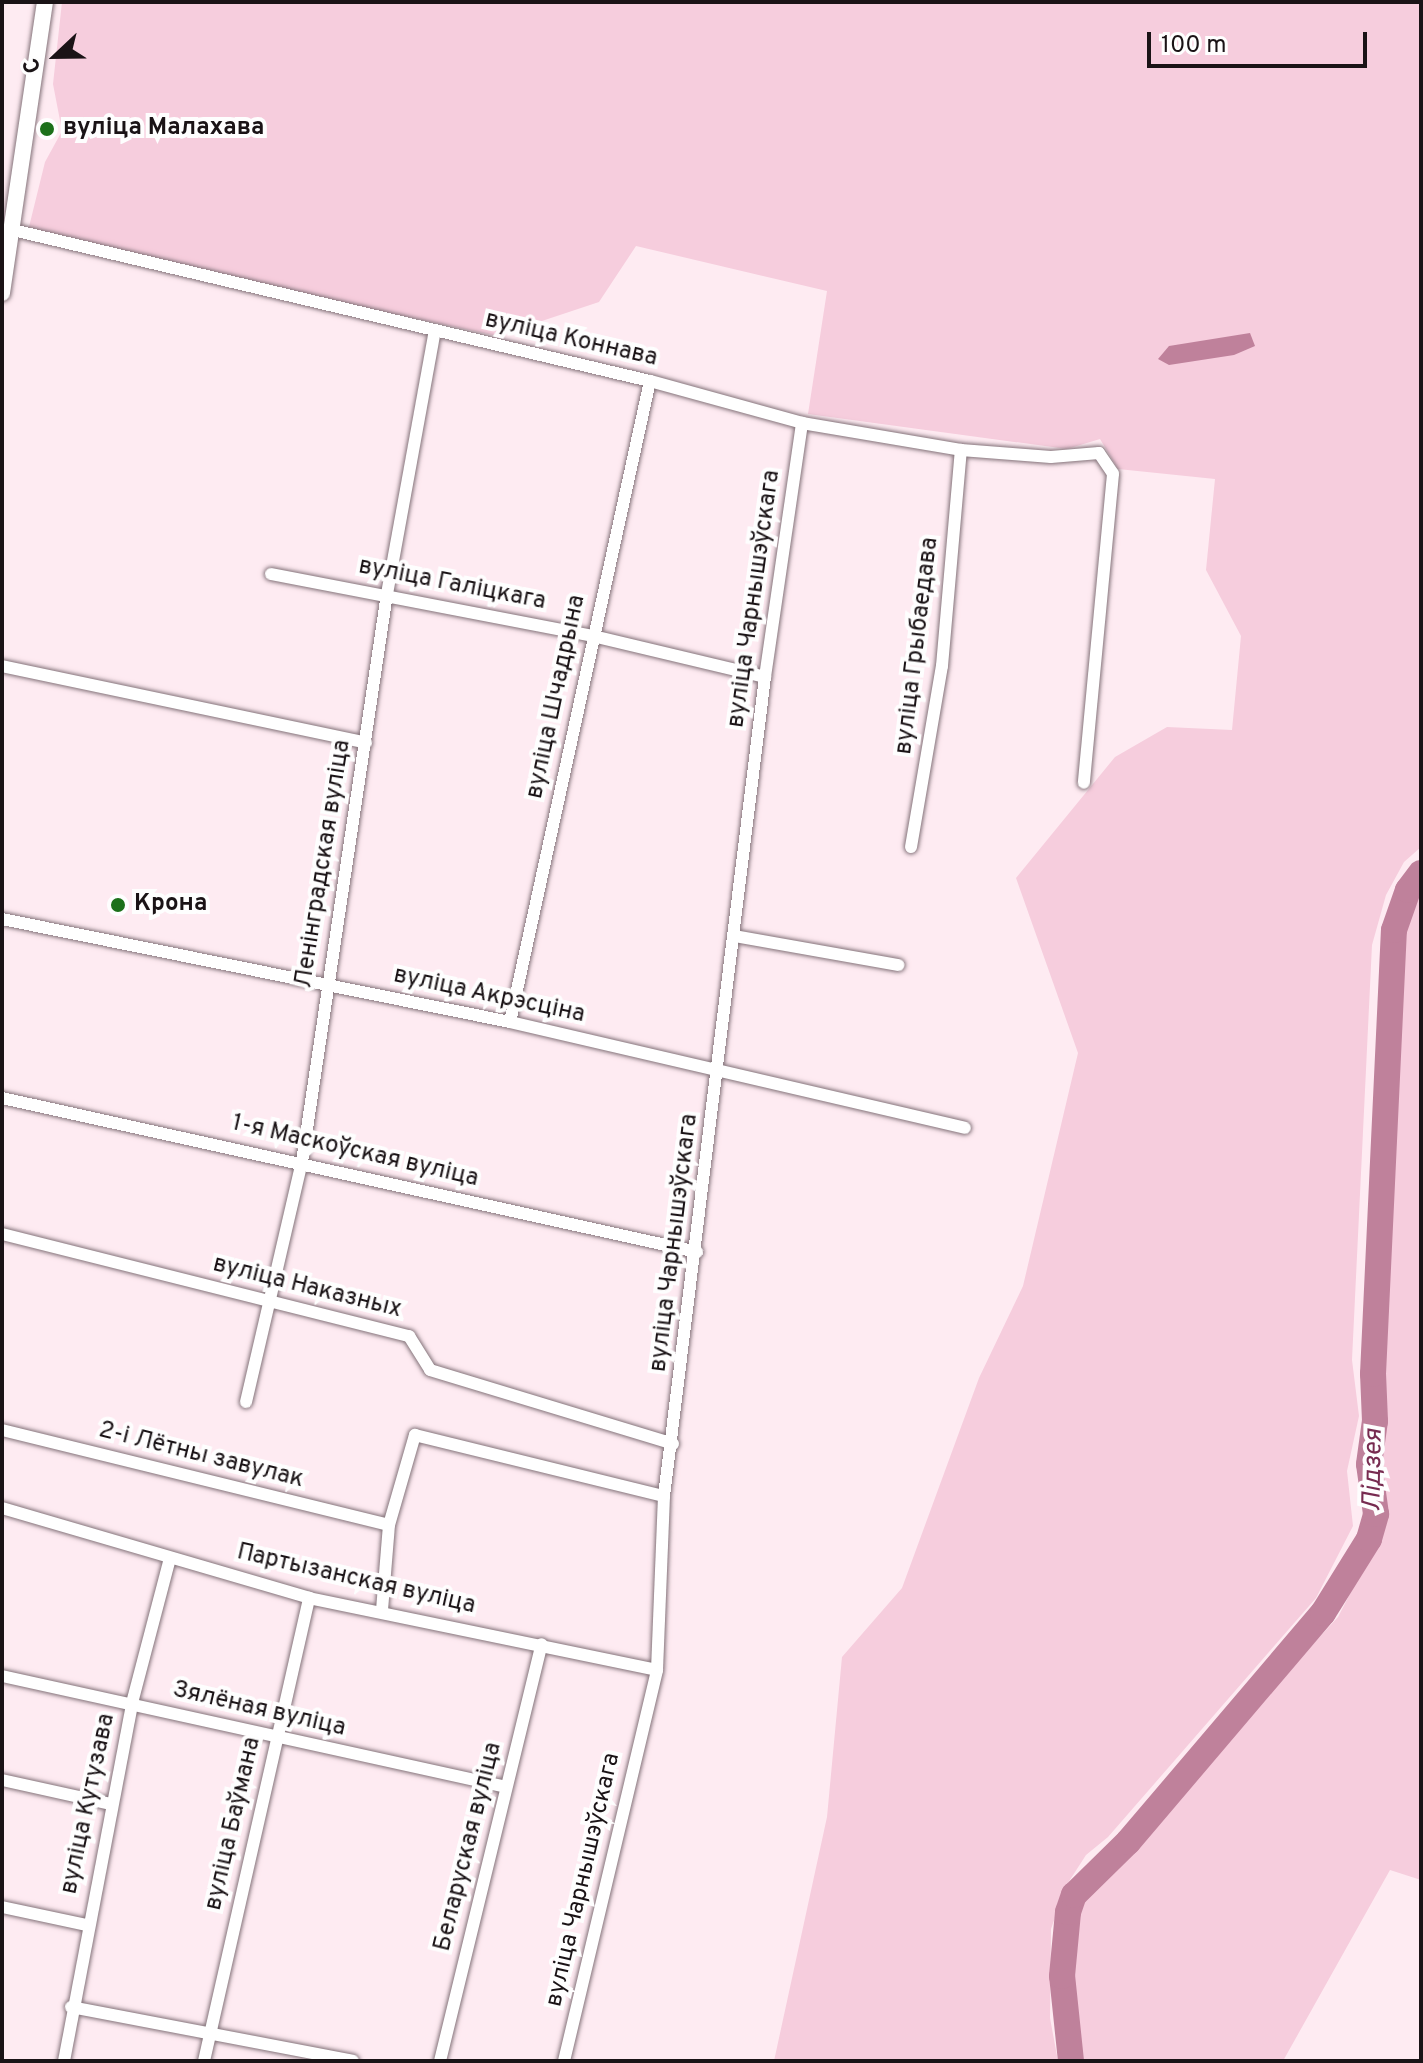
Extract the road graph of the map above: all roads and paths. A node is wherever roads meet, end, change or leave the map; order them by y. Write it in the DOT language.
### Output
graph roads {
  1 [pos="45,2"];
  2 [pos="13,230"];
  3 [pos="2,293"];
  4 [pos="435,331"];
  5 [pos="650,381"];
  6 [pos="802,423"];
  7 [pos="961,450"];
  8 [pos="271,574"];
  9 [pos="387,594"];
  10 [pos="593,636"];
  11 [pos="2,666"];
  12 [pos="765,677"];
  13 [pos="366,743"];
  14 [pos="1084,783"];
  15 [pos="911,847"];
  16 [pos="2,919"];
  17 [pos="734,936"];
  18 [pos="898,965"];
  19 [pos="327,984"];
  20 [pos="510,1022"];
  21 [pos="717,1071"];
  22 [pos="2,1098"];
  23 [pos="965,1128"];
  24 [pos="302,1162"];
  25 [pos="2,1234"];
  26 [pos="697,1252"];
  27 [pos="269,1301"];
  28 [pos="246,1402"];
  29 [pos="2,1430"];
  30 [pos="673,1444"];
  31 [pos="664,1496"];
  32 [pos="2,1508"];
  33 [pos="389,1525"];
  34 [pos="170,1558"];
  35 [pos="309,1598"];
  36 [pos="382,1610"];
  37 [pos="542,1644"];
  38 [pos="657,1670"];
  39 [pos="2,1676"];
  40 [pos="132,1703"];
  41 [pos="276,1737"];
  42 [pos="2,1780"];
  43 [pos="506,1787"];
  44 [pos="111,1804"];
  45 [pos="2,1907"];
  46 [pos="87,1925"];
  47 [pos="71,2007"];
  48 [pos="211,2031"];
  49 [pos="64,2061"];
  50 [pos="204,2061"];
  51 [pos="353,2061"];
  52 [pos="440,2061"];
  53 [pos="564,2061"];
  1 -- 2 [label="street"];
  2 -- 3 [label="street"];
  2 -- 4 [label="street, вуліца Коннава"];
  4 -- 5 [label="street, вуліца Коннава"];
  4 -- 9 [label="street, Ленінградская вуліца"];
  5 -- 6 [label="street, вуліца Коннава"];
  5 -- 10 [label="street, вуліца Шчадрына"];
  6 -- 7 [label="street, вуліца Коннава"];
  6 -- 12 [label="street, вуліца Чарнышэўскага"];
  7 -- 14 [label="street, вуліца Коннава"];
  7 -- 15 [label="street, вуліца Грыбаедава"];
  8 -- 9 [label="street, вуліца Галіцкага"];
  9 -- 10 [label="street, вуліца Галіцкага"];
  9 -- 13 [label="street, Ленінградская вуліца"];
  10 -- 12 [label="street, вуліца Галіцкага"];
  10 -- 20 [label="street, вуліца Шчадрына"];
  11 -- 13 [label="street"];
  12 -- 17 [label="street, вуліца Чарнышэўскага"];
  13 -- 19 [label="street, Ленінградская вуліца"];
  16 -- 19 [label="street, вуліца Акрэсціна"];
  17 -- 18 [label="street"];
  17 -- 21 [label="street, вуліца Чарнышэўскага"];
  19 -- 20 [label="street, вуліца Акрэсціна"];
  19 -- 24 [label="street, Ленінградская вуліца"];
  20 -- 21 [label="street, вуліца Акрэсціна"];
  21 -- 23 [label="street, вуліца Акрэсціна"];
  21 -- 26 [label="street, вуліца Чарнышэўскага"];
  22 -- 24 [label="street, 1-я Маскоўская вуліца"];
  24 -- 26 [label="street, 1-я Маскоўская вуліца"];
  24 -- 27 [label="street, Ленінградская вуліца"];
  25 -- 27 [label="street, вуліца Наказных"];
  26 -- 30 [label="street, вуліца Чарнышэўскага"];
  27 -- 28 [label="street, Ленінградская вуліца"];
  27 -- 30 [label="street, вуліца Наказных"];
  29 -- 33 [label="street, 2-і Лётны завулак"];
  30 -- 31 [label="street, вуліца Чарнышэўскага"];
  31 -- 33 [label="street"];
  31 -- 38 [label="street, вуліца Чарнышэўскага"];
  32 -- 34 [label="street, Партызанская вуліца"];
  33 -- 36 [label="street"];
  34 -- 35 [label="street, Партызанская вуліца"];
  34 -- 40 [label="street, вуліца Кутузава"];
  35 -- 36 [label="street, Партызанская вуліца"];
  35 -- 41 [label="street, вуліца Баўмана"];
  36 -- 37 [label="street, Партызанская вуліца"];
  37 -- 38 [label="street, Партызанская вуліца"];
  37 -- 43 [label="street, Беларуская вуліца"];
  38 -- 53 [label="street, вуліца Чарнышэўскага"];
  39 -- 40 [label="street, Зялёная вуліца"];
  40 -- 41 [label="street, Зялёная вуліца"];
  40 -- 44 [label="street, вуліца Кутузава"];
  41 -- 43 [label="street, Зялёная вуліца"];
  41 -- 48 [label="street, вуліца Баўмана"];
  42 -- 44 [label="street"];
  43 -- 52 [label="street, Беларуская вуліца"];
  44 -- 46 [label="street, вуліца Кутузава"];
  45 -- 46 [label="street"];
  46 -- 47 [label="street, вуліца Кутузава"];
  47 -- 48 [label="street"];
  47 -- 49 [label="street, вуліца Кутузава"];
  48 -- 50 [label="street, вуліца Баўмана"];
  48 -- 51 [label="street"];
}
